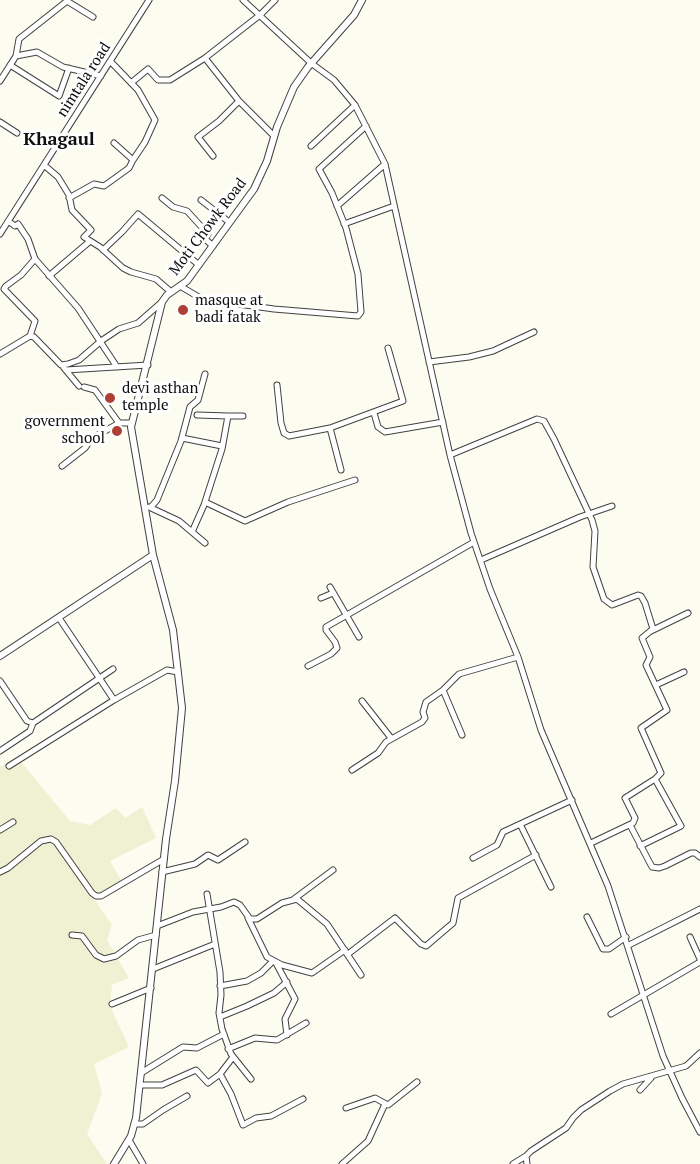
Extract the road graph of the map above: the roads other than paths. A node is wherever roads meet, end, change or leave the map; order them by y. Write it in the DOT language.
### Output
graph roads {
  1 [pos="67,0"];
  2 [pos="149,0"];
  3 [pos="243,0"];
  4 [pos="276,0"];
  5 [pos="362,0"];
  6 [pos="260,15"];
  7 [pos="93,17"];
  8 [pos="16,56"];
  9 [pos="205,58"];
  10 [pos="111,62"];
  11 [pos="311,63"];
  12 [pos="10,65"];
  13 [pos="69,68"];
  14 [pos="101,76"];
  15 [pos="0,81"];
  16 [pos="131,83"];
  17 [pos="239,100"];
  18 [pos="355,105"];
  19 [pos="0,122"];
  20 [pos="366,126"];
  21 [pos="17,133"];
  22 [pos="274,136"];
  23 [pos="114,143"];
  24 [pos="311,146"];
  25 [pos="213,156"];
  26 [pos="133,160"];
  27 [pos="386,164"];
  28 [pos="44,165"];
  29 [pos="69,198"];
  30 [pos="162,198"];
  31 [pos="201,200"];
  32 [pos="337,206"];
  33 [pos="394,206"];
  34 [pos="8,221"];
  35 [pos="230,222"];
  36 [pos="344,224"];
  37 [pos="0,234"];
  38 [pos="89,242"];
  39 [pos="213,246"];
  40 [pos="103,250"];
  41 [pos="35,259"];
  42 [pos="199,265"];
  43 [pos="49,276"];
  44 [pos="180,285"];
  45 [pos="171,292"];
  46 [pos="162,302"];
  47 [pos="534,332"];
  48 [pos="30,336"];
  49 [pos="101,341"];
  50 [pos="388,348"];
  51 [pos="0,354"];
  52 [pos="429,362"];
  53 [pos="61,365"];
  54 [pos="148,365"];
  55 [pos="117,367"];
  56 [pos="66,370"];
  57 [pos="205,374"];
  58 [pos="278,385"];
  59 [pos="374,413"];
  60 [pos="197,415"];
  61 [pos="228,416"];
  62 [pos="243,416"];
  63 [pos="443,422"];
  64 [pos="119,423"];
  65 [pos="132,423"];
  66 [pos="330,428"];
  67 [pos="182,438"];
  68 [pos="222,446"];
  69 [pos="450,455"];
  70 [pos="62,466"];
  71 [pos="341,470"];
  72 [pos="355,480"];
  73 [pos="205,502"];
  74 [pos="148,506"];
  75 [pos="612,506"];
  76 [pos="590,514"];
  77 [pos="192,532"];
  78 [pos="474,542"];
  79 [pos="205,543"];
  80 [pos="153,555"];
  81 [pos="481,560"];
  82 [pos="321,597"];
  83 [pos="688,613"];
  84 [pos="348,615"];
  85 [pos="59,618"];
  86 [pos="651,631"];
  87 [pos="359,637"];
  88 [pos="0,656"];
  89 [pos="518,657"];
  90 [pos="308,666"];
  91 [pos="113,669"];
  92 [pos="178,672"];
  93 [pos="684,672"];
  94 [pos="99,678"];
  95 [pos="0,681"];
  96 [pos="656,685"];
  97 [pos="443,690"];
  98 [pos="114,700"];
  99 [pos="362,701"];
  100 [pos="33,723"];
  101 [pos="462,735"];
  102 [pos="391,738"];
  103 [pos="0,752"];
  104 [pos="9,766"];
  105 [pos="352,770"];
  106 [pos="656,779"];
  107 [pos="572,800"];
  108 [pos="13,822"];
  109 [pos="520,824"];
  110 [pos="630,825"];
  111 [pos="0,830"];
  112 [pos="245,842"];
  113 [pos="591,843"];
  114 [pos="640,846"];
  115 [pos="536,855"];
  116 [pos="700,856"];
  117 [pos="473,858"];
  118 [pos="164,859"];
  119 [pos="333,870"];
  120 [pos="0,872"];
  121 [pos="162,872"];
  122 [pos="551,887"];
  123 [pos="207,894"];
  124 [pos="294,899"];
  125 [pos="209,908"];
  126 [pos="700,909"];
  127 [pos="247,917"];
  128 [pos="587,917"];
  129 [pos="157,926"];
  130 [pos="72,935"];
  131 [pos="156,935"];
  132 [pos="626,937"];
  133 [pos="690,938"];
  134 [pos="215,944"];
  135 [pos="628,945"];
  136 [pos="346,952"];
  137 [pos="700,961"];
  138 [pos="274,962"];
  139 [pos="153,969"];
  140 [pos="361,975"];
  141 [pos="287,982"];
  142 [pos="220,986"];
  143 [pos="151,988"];
  144 [pos="643,996"];
  145 [pos="112,1004"];
  146 [pos="611,1014"];
  147 [pos="220,1017"];
  148 [pos="306,1023"];
  149 [pos="224,1034"];
  150 [pos="287,1035"];
  151 [pos="228,1049"];
  152 [pos="700,1053"];
  153 [pos="233,1057"];
  154 [pos="670,1071"];
  155 [pos="141,1073"];
  156 [pos="220,1074"];
  157 [pos="653,1076"];
  158 [pos="251,1079"];
  159 [pos="417,1082"];
  160 [pos="140,1085"];
  161 [pos="640,1090"];
  162 [pos="187,1096"];
  163 [pos="303,1099"];
  164 [pos="385,1104"];
  165 [pos="346,1108"];
  166 [pos="134,1124"];
  167 [pos="700,1132"];
  168 [pos="129,1140"];
  169 [pos="526,1156"];
  170 [pos="114,1164"];
  171 [pos="143,1164"];
  172 [pos="342,1164"];
  173 [pos="513,1164"];
  174 [pos="527,1164"];
  1 -- 7 [label="street"];
  1 -- 8 [label="street"];
  2 -- 10 [label="street, nimtala road"];
  3 -- 6 [label="street"];
  4 -- 6 [label="street"];
  5 -- 11 [label="street, Moti Chowk Road"];
  6 -- 9 [label="street"];
  6 -- 11 [label="street"];
  8 -- 12 [label="street"];
  8 -- 13 [label="street"];
  9 -- 16 [label="street"];
  9 -- 17 [label="street"];
  10 -- 14 [label="street, nimtala road"];
  10 -- 16 [label="street"];
  11 -- 18 [label="street"];
  11 -- 22 [label="street, Moti Chowk Road"];
  12 -- 13 [label="street"];
  12 -- 15 [label="street"];
  13 -- 14 [label="street"];
  14 -- 28 [label="street, nimtala road"];
  16 -- 26 [label="street"];
  17 -- 22 [label="street"];
  17 -- 25 [label="street"];
  18 -- 20 [label="street"];
  18 -- 24 [label="street"];
  19 -- 21 [label="street"];
  20 -- 27 [label="street"];
  20 -- 32 [label="street"];
  22 -- 35 [label="street, Moti Chowk Road"];
  23 -- 26 [label="street"];
  26 -- 29 [label="street"];
  27 -- 32 [label="street"];
  27 -- 33 [label="street"];
  28 -- 29 [label="street"];
  28 -- 34 [label="street, nimtala road"];
  29 -- 38 [label="street"];
  30 -- 39 [label="street"];
  31 -- 35 [label="street"];
  32 -- 36 [label="street"];
  33 -- 36 [label="street"];
  33 -- 52 [label="street"];
  34 -- 37 [label="street, nimtala road"];
  34 -- 41 [label="street"];
  35 -- 39 [label="street, Moti Chowk Road"];
  36 -- 44 [label="street"];
  38 -- 40 [label="street"];
  38 -- 43 [label="street"];
  39 -- 42 [label="street, Moti Chowk Road"];
  40 -- 42 [label="street"];
  40 -- 45 [label="street"];
  41 -- 43 [label="street"];
  41 -- 48 [label="street"];
  42 -- 44 [label="street, Moti Chowk Road"];
  43 -- 49 [label="street"];
  44 -- 45 [label="street, Moti Chowk Road"];
  45 -- 46 [label="street, Moti Chowk Road"];
  46 -- 49 [label="street"];
  46 -- 54 [label="street, Moti Chowk Road"];
  47 -- 52 [label="street"];
  48 -- 51 [label="street"];
  48 -- 53 [label="street"];
  49 -- 53 [label="street"];
  49 -- 55 [label="street"];
  50 -- 59 [label="street"];
  52 -- 63 [label="street"];
  53 -- 56 [label="street"];
  54 -- 55 [label="street"];
  54 -- 65 [label="street, Moti Chowk Road"];
  55 -- 56 [label="street"];
  56 -- 64 [label="street"];
  57 -- 67 [label="street"];
  58 -- 66 [label="street"];
  59 -- 63 [label="street"];
  59 -- 66 [label="street"];
  60 -- 61 [label="street"];
  61 -- 62 [label="street"];
  61 -- 68 [label="street"];
  63 -- 69 [label="street"];
  64 -- 65 [label="street"];
  64 -- 70 [label="street"];
  65 -- 74 [label="street, Moti Chowk Road"];
  66 -- 71 [label="street"];
  67 -- 68 [label="street"];
  67 -- 74 [label="street"];
  68 -- 73 [label="street"];
  69 -- 76 [label="street"];
  69 -- 78 [label="street"];
  72 -- 73 [label="street"];
  73 -- 77 [label="street"];
  74 -- 77 [label="street"];
  74 -- 80 [label="street, Moti Chowk Road"];
  75 -- 76 [label="street"];
  76 -- 81 [label="street"];
  76 -- 86 [label="street"];
  77 -- 79 [label="street"];
  78 -- 81 [label="street"];
  78 -- 84 [label="street"];
  80 -- 85 [label="street"];
  80 -- 92 [label="street, Moti Chowk Road"];
  81 -- 89 [label="street"];
  82 -- 84 [label="street"];
  83 -- 86 [label="street"];
  84 -- 87 [label="street"];
  84 -- 90 [label="street"];
  85 -- 88 [label="street"];
  85 -- 94 [label="street"];
  86 -- 96 [label="street"];
  89 -- 97 [label="street"];
  89 -- 107 [label="street"];
  91 -- 94 [label="street"];
  92 -- 98 [label="street"];
  92 -- 118 [label="street, Moti Chowk Road"];
  93 -- 96 [label="street"];
  94 -- 98 [label="street"];
  94 -- 100 [label="street"];
  95 -- 100 [label="street"];
  96 -- 106 [label="street"];
  97 -- 101 [label="street"];
  97 -- 102 [label="street"];
  98 -- 104 [label="street"];
  99 -- 102 [label="street"];
  100 -- 103 [label="street"];
  102 -- 105 [label="street"];
  106 -- 110 [label="street"];
  106 -- 114 [label="street"];
  107 -- 109 [label="street"];
  107 -- 113 [label="street"];
  108 -- 111 [label="street"];
  109 -- 115 [label="street"];
  109 -- 117 [label="street"];
  110 -- 113 [label="street"];
  110 -- 114 [label="street"];
  112 -- 121 [label="street"];
  113 -- 132 [label="street"];
  114 -- 116 [label="street"];
  115 -- 122 [label="street"];
  115 -- 136 [label="street"];
  118 -- 120 [label="street"];
  118 -- 121 [label="street, Moti Chowk Road"];
  119 -- 124 [label="street"];
  121 -- 129 [label="street, Moti Chowk Road"];
  123 -- 125 [label="street"];
  124 -- 127 [label="street"];
  124 -- 136 [label="street"];
  125 -- 127 [label="street"];
  125 -- 129 [label="street"];
  125 -- 134 [label="street"];
  126 -- 135 [label="street"];
  127 -- 138 [label="street"];
  128 -- 132 [label="street"];
  129 -- 131 [label="street, Moti Chowk Road"];
  130 -- 131 [label="street"];
  131 -- 139 [label="street, Moti Chowk Road"];
  132 -- 135 [label="street"];
  133 -- 137 [label="street"];
  134 -- 139 [label="street"];
  134 -- 142 [label="street"];
  135 -- 144 [label="street"];
  136 -- 138 [label="street"];
  136 -- 140 [label="street"];
  137 -- 144 [label="street"];
  138 -- 141 [label="street"];
  138 -- 142 [label="street"];
  139 -- 143 [label="street, Moti Chowk Road"];
  141 -- 147 [label="street"];
  141 -- 150 [label="street"];
  142 -- 147 [label="street"];
  143 -- 145 [label="street"];
  143 -- 155 [label="street, Moti Chowk Road"];
  144 -- 146 [label="street"];
  144 -- 154 [label="street"];
  147 -- 149 [label="street"];
  148 -- 150 [label="street"];
  149 -- 151 [label="street"];
  149 -- 155 [label="street"];
  150 -- 151 [label="street"];
  151 -- 153 [label="street"];
  152 -- 154 [label="street"];
  153 -- 156 [label="street"];
  153 -- 158 [label="street"];
  154 -- 157 [label="street"];
  154 -- 167 [label="street"];
  155 -- 160 [label="street, Moti Chowk Road"];
  156 -- 160 [label="street"];
  156 -- 163 [label="street"];
  157 -- 161 [label="street"];
  157 -- 169 [label="street"];
  159 -- 164 [label="street"];
  160 -- 166 [label="street, Moti Chowk Road"];
  162 -- 166 [label="street"];
  164 -- 165 [label="street"];
  164 -- 172 [label="street"];
  166 -- 168 [label="street, Moti Chowk Road"];
  168 -- 170 [label="street, Moti Chowk Road"];
  168 -- 171 [label="street"];
  169 -- 173 [label="street"];
  169 -- 174 [label="street"];
}
